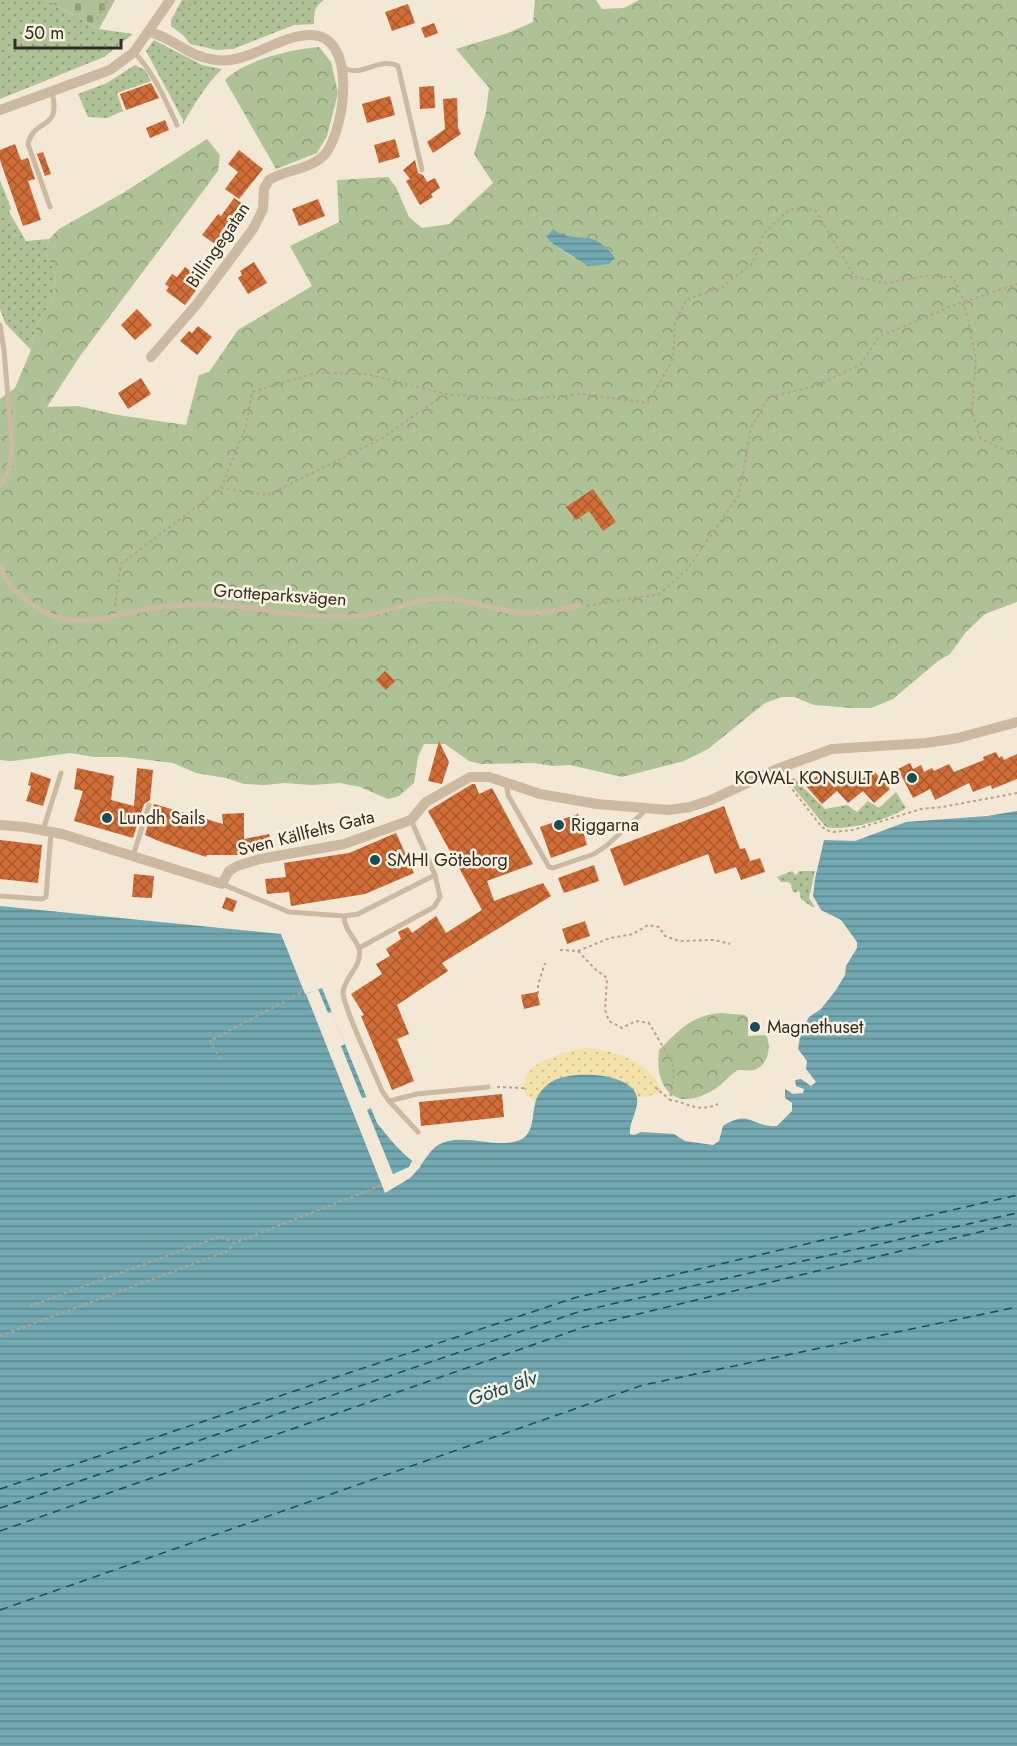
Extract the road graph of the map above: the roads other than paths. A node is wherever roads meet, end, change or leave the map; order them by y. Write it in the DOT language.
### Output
graph roads {
  1 [pos="170,0"];
  2 [pos="149,32"];
  3 [pos="134,52"];
  4 [pos="343,67"];
  5 [pos="52,92"];
  6 [pos="0,110"];
  7 [pos="177,125"];
  8 [pos="422,170"];
  9 [pos="50,207"];
  10 [pos="0,325"];
  11 [pos="151,357"];
  12 [pos="0,486"];
  13 [pos="0,566"];
  14 [pos="578,605"];
  15 [pos="1017,722"];
  16 [pos="61,773"];
  17 [pos="506,783"];
  18 [pos="149,805"];
  19 [pos="646,810"];
  20 [pos="411,820"];
  21 [pos="0,825"];
  22 [pos="47,831"];
  23 [pos="134,856"];
  24 [pos="435,875"];
  25 [pos="222,884"];
  26 [pos="0,896"];
  27 [pos="344,916"];
  28 [pos="359,948"];
  29 [pos="488,1087"];
  30 [pos="389,1101"];
  31 [pos="418,1132"];
  1 -- 2 [label="street"];
  2 -- 3 [label="street"];
  2 -- 4 [label="street"];
  3 -- 5 [label="street"];
  3 -- 7 [label="lane"];
  4 -- 8 [label="lane"];
  4 -- 11 [label="street, Billingegatan"];
  5 -- 6 [label="street"];
  5 -- 9 [label="lane"];
  10 -- 12 [label="lane"];
  13 -- 14 [label="lane, Grotteparksvägen"];
  15 -- 19 [label="street, Sven Källfelts Gata"];
  16 -- 22 [label="lane"];
  17 -- 19 [label="street, Sven Källfelts Gata"];
  17 -- 19 [label="lane"];
  17 -- 20 [label="street, Sven Källfelts Gata"];
  18 -- 23 [label="lane"];
  20 -- 24 [label="lane"];
  20 -- 25 [label="street, Sven Källfelts Gata"];
  21 -- 22 [label="street"];
  22 -- 23 [label="street"];
  22 -- 26 [label="lane"];
  23 -- 25 [label="street"];
  24 -- 27 [label="lane"];
  24 -- 28 [label="lane"];
  25 -- 27 [label="lane"];
  27 -- 28 [label="lane"];
  28 -- 30 [label="lane"];
  29 -- 30 [label="lane"];
  30 -- 31 [label="lane"];
}
